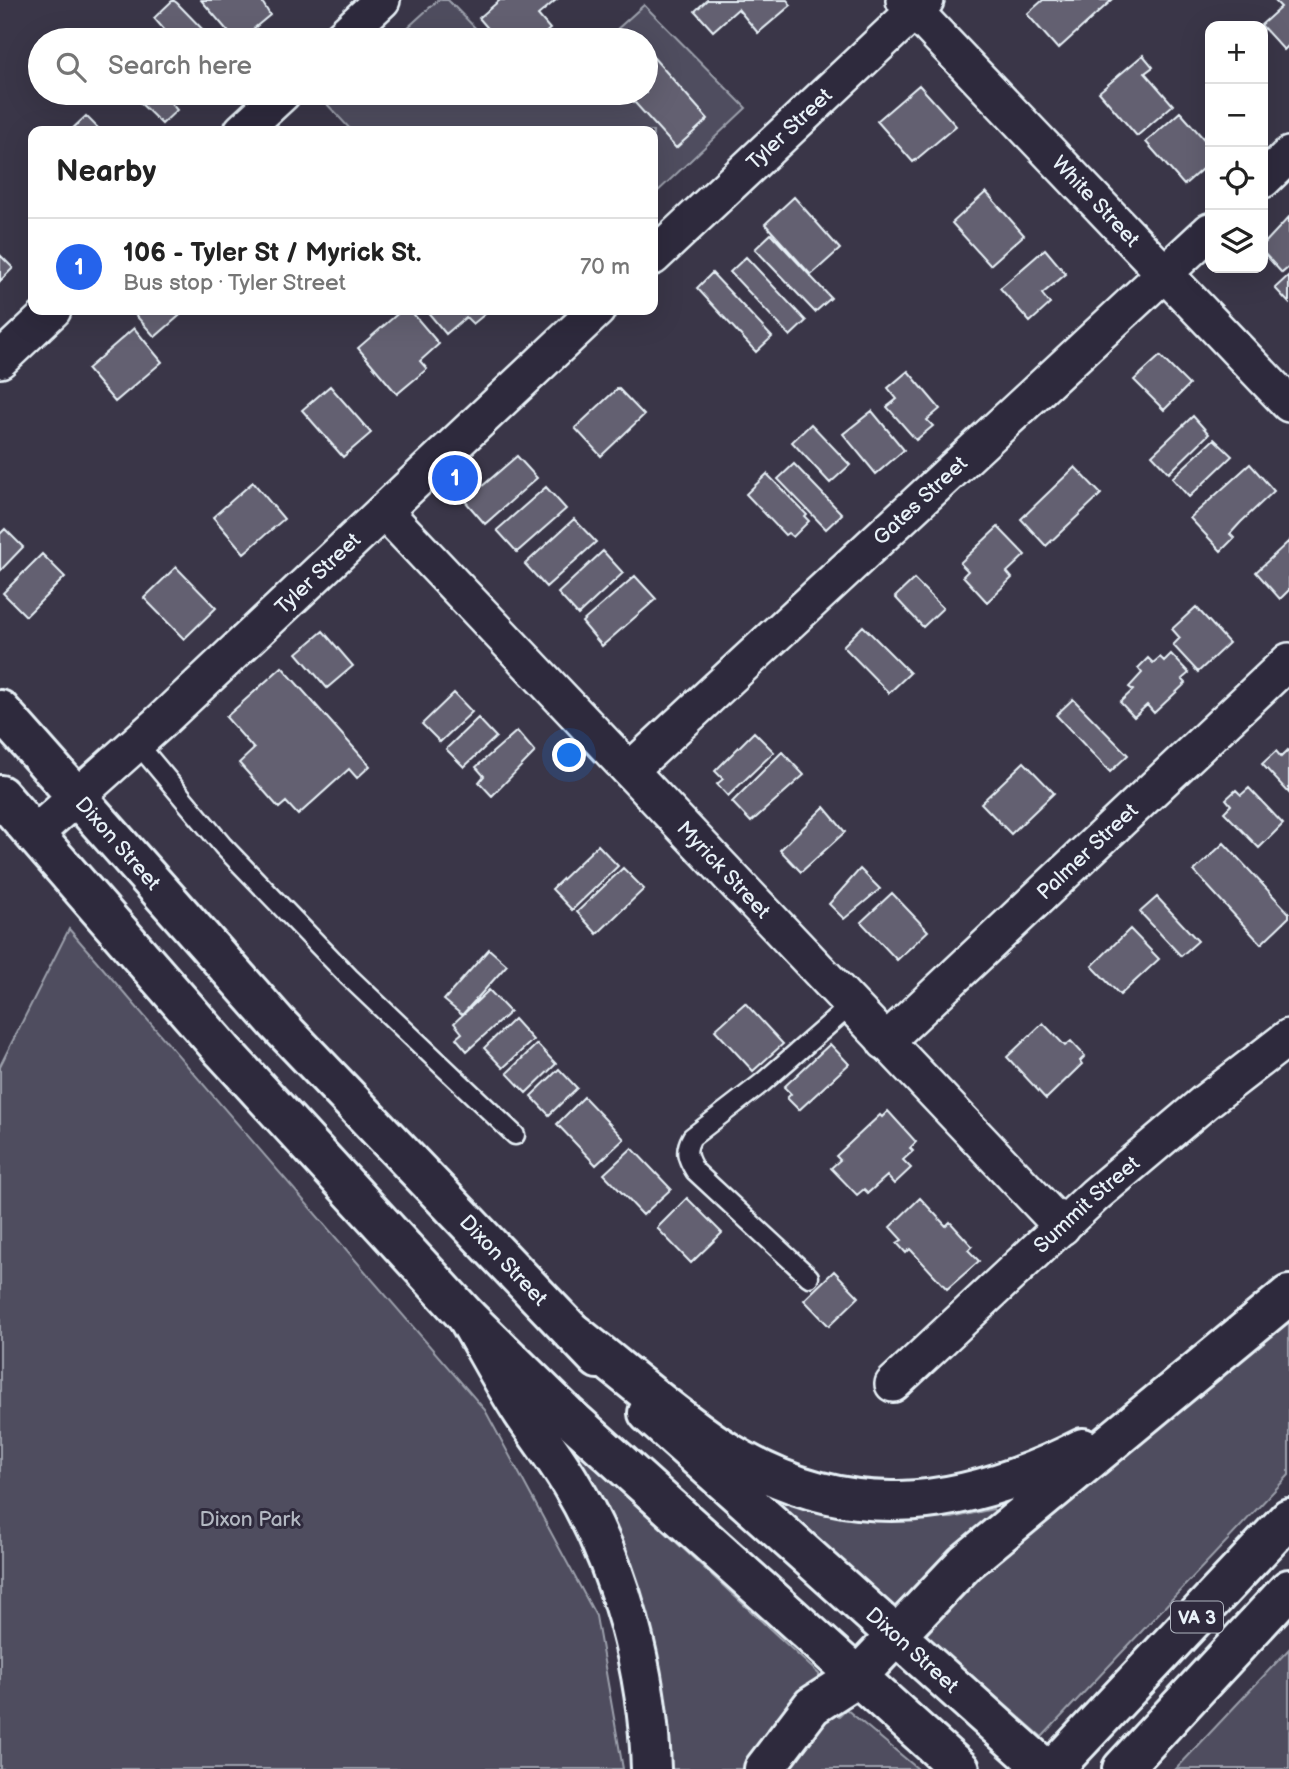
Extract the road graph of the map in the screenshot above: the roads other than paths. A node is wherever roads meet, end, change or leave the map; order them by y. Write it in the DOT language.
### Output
graph roads {
  1 [pos="382,0"];
  2 [pos="915,4"];
  3 [pos="352,28"];
  4 [pos="270,105"];
  5 [pos="248,126"];
  6 [pos="1289,155"];
  7 [pos="1268,175"];
  8 [pos="1205,236"];
  9 [pos="658,252"];
  10 [pos="1166,273"];
  11 [pos="48,315"];
  12 [pos="592,315"];
  13 [pos="0,360"];
  14 [pos="1289,404"];
  15 [pos="384,511"];
  16 [pos="1289,661"];
  17 [pos="0,710"];
  18 [pos="137,743"];
  19 [pos="630,770"];
  20 [pos="0,795"];
  21 [pos="77,797"];
  22 [pos="36,833"];
  23 [pos="850,1006"];
  24 [pos="1289,1037"];
  25 [pos="885,1042"];
  26 [pos="515,1135"];
  27 [pos="1062,1227"];
  28 [pos="809,1277"];
  29 [pos="1289,1295"];
  30 [pos="467,1317"];
  31 [pos="575,1334"];
  32 [pos="893,1384"];
  33 [pos="1148,1410"];
  34 [pos="1289,1518"];
  35 [pos="1289,1589"];
  36 [pos="896,1637"];
  37 [pos="857,1677"];
  38 [pos="1131,1759"];
  39 [pos="651,1769"];
  40 [pos="764,1769"];
  41 [pos="960,1769"];
  42 [pos="1045,1769"];
  43 [pos="1053,1769"];
  1 -- 3 [label="street"];
  2 -- 9 [label="street, Tyler Street"];
  2 -- 10 [label="street, White Street"];
  4 -- 5 [label="street"];
  6 -- 7 [label="street"];
  8 -- 10 [label="street, Gates Street"];
  10 -- 14 [label="street, White Street"];
  10 -- 19 [label="street, Gates Street"];
  11 -- 13 [label="street"];
  12 -- 15 [label="street, Tyler Street"];
  15 -- 18 [label="street, Tyler Street"];
  15 -- 19 [label="street, Myrick Street"];
  16 -- 25 [label="street, Palmer Street"];
  17 -- 21 [label="main road, Dixon Street"];
  18 -- 21 [label="street, Tyler Street"];
  18 -- 26 [label="lane"];
  19 -- 23 [label="street, Myrick Street"];
  20 -- 22 [label="main road"];
  21 -- 22 [label="street, Tyler Street"];
  21 -- 31 [label="main road, Dixon Street"];
  22 -- 30 [label="main road"];
  23 -- 25 [label="street, Myrick Street"];
  23 -- 28 [label="lane"];
  24 -- 27 [label="street, Summit Street"];
  25 -- 27 [label="street, Myrick Street"];
  27 -- 32 [label="street, Summit Street"];
  29 -- 33 [label="main road"];
  30 -- 37 [label="main road"];
  30 -- 39 [label="main road"];
  31 -- 33 [label="main road"];
  31 -- 36 [label="main road, Dixon Street"];
  33 -- 36 [label="main road"];
  34 -- 43 [label="main road, VA 3"];
  35 -- 38 [label="main road, VA 3"];
  36 -- 37 [label="main road"];
  36 -- 42 [label="main road, Dixon Street"];
  37 -- 40 [label="main road"];
  37 -- 41 [label="main road"];
}
